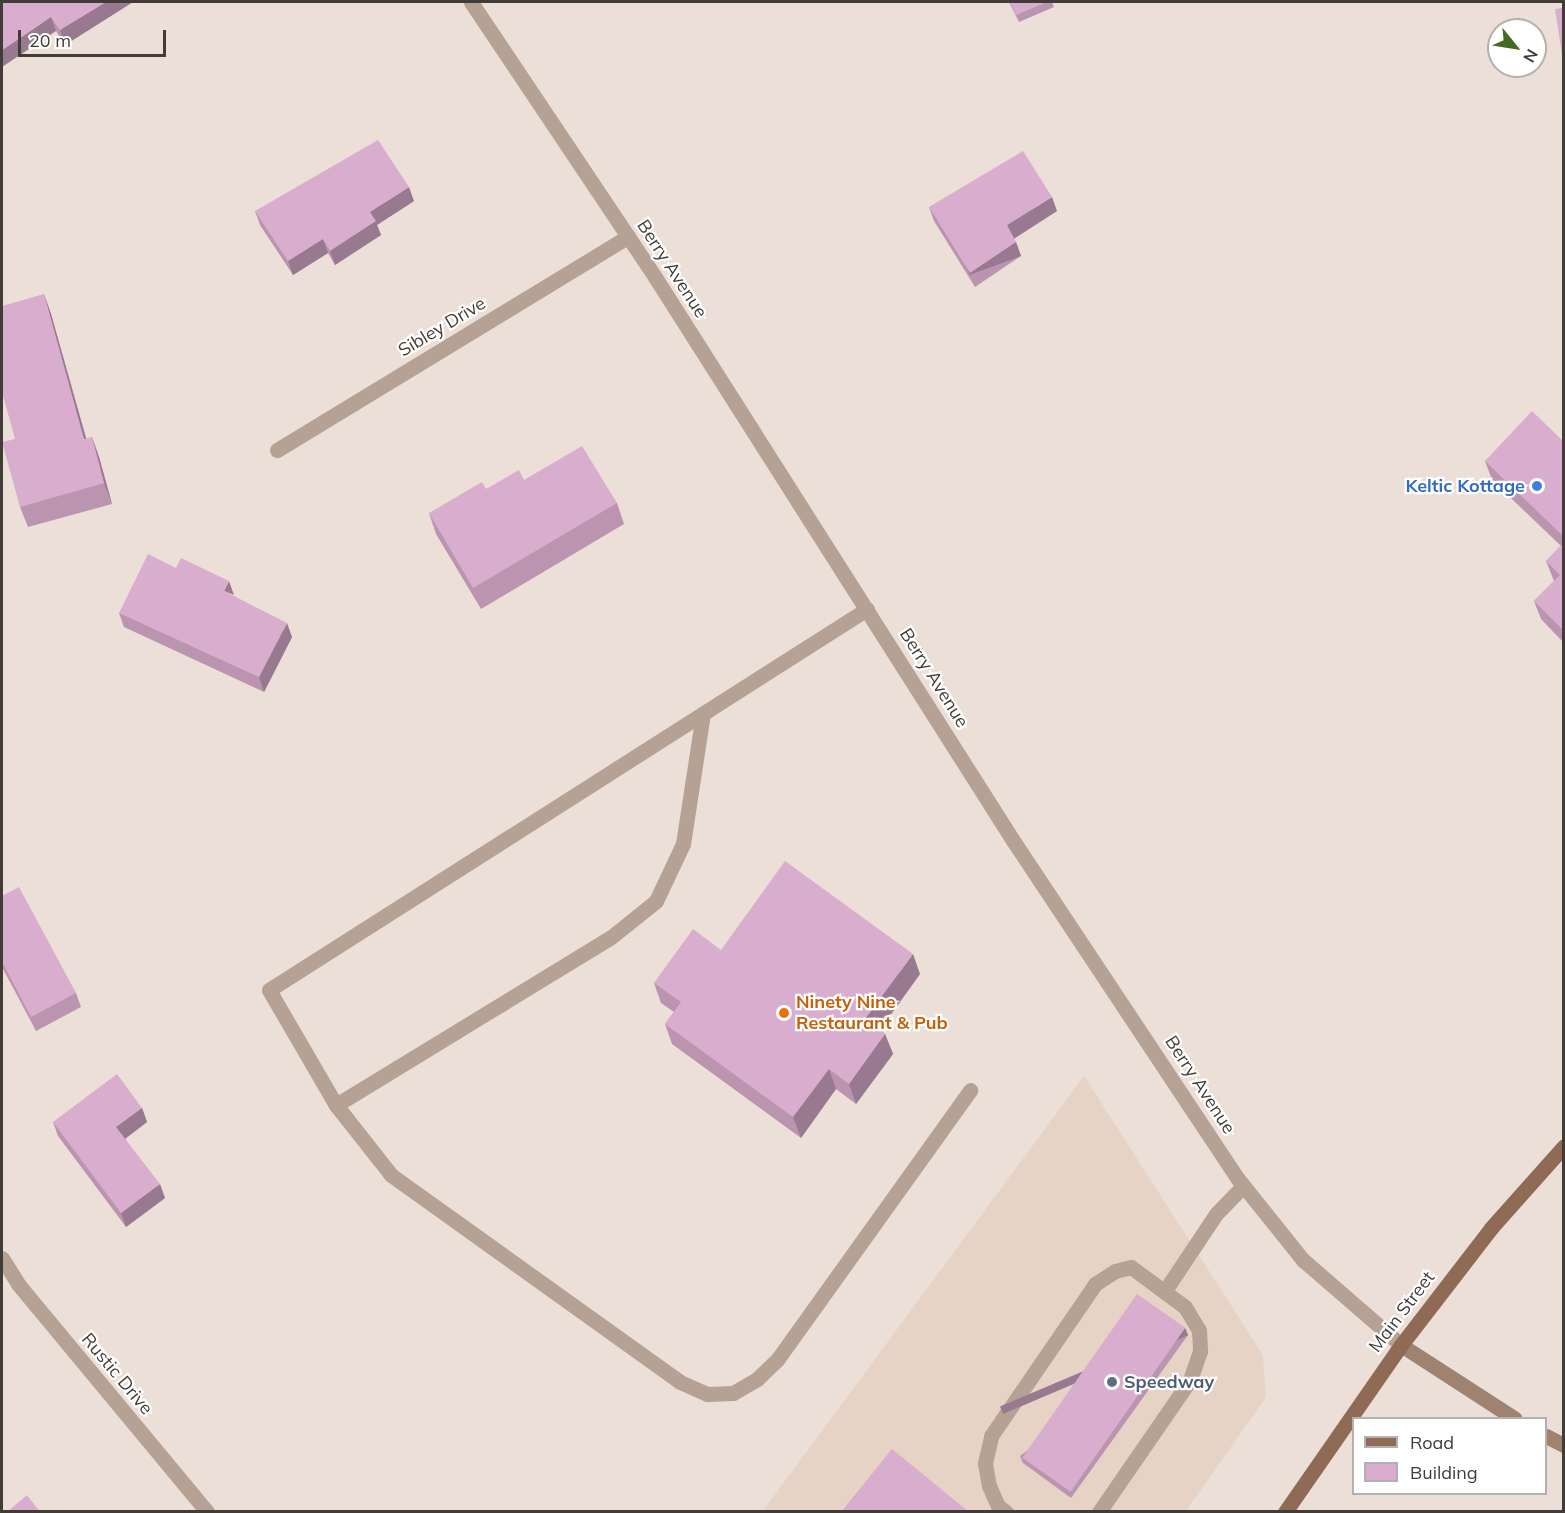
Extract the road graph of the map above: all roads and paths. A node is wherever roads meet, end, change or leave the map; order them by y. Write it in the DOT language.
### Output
graph roads {
  1 [pos="471,2"];
  2 [pos="628,237"];
  3 [pos="277,450"];
  4 [pos="867,609"];
  5 [pos="703,714"];
  6 [pos="970,1090"];
  7 [pos="336,1105"];
  8 [pos="1563,1146"];
  9 [pos="1243,1186"];
  10 [pos="2,1258"];
  11 [pos="1166,1289"];
  12 [pos="1401,1345"];
  13 [pos="1511,1417"];
  14 [pos="1547,1437"];
  15 [pos="1563,1445"];
  16 [pos="207,1512"];
  17 [pos="1006,1512"];
  18 [pos="1099,1512"];
  19 [pos="1285,1512"];
  1 -- 2 [label="street, Berry Avenue"];
  2 -- 3 [label="street, Sibley Drive"];
  2 -- 4 [label="street, Berry Avenue"];
  4 -- 5 [label="street"];
  4 -- 9 [label="street, Berry Avenue"];
  5 -- 7 [label="street"];
  5 -- 7 [label="street"];
  6 -- 7 [label="street"];
  8 -- 12 [label="main road, Main Street"];
  9 -- 11 [label="street"];
  9 -- 12 [label="street, Berry Avenue"];
  10 -- 16 [label="street, Rustic Drive"];
  11 -- 17 [label="street"];
  11 -- 18 [label="street"];
  12 -- 13 [label="main road"];
  12 -- 19 [label="main road, Main Street"];
  14 -- 15 [label="main road"];
}
